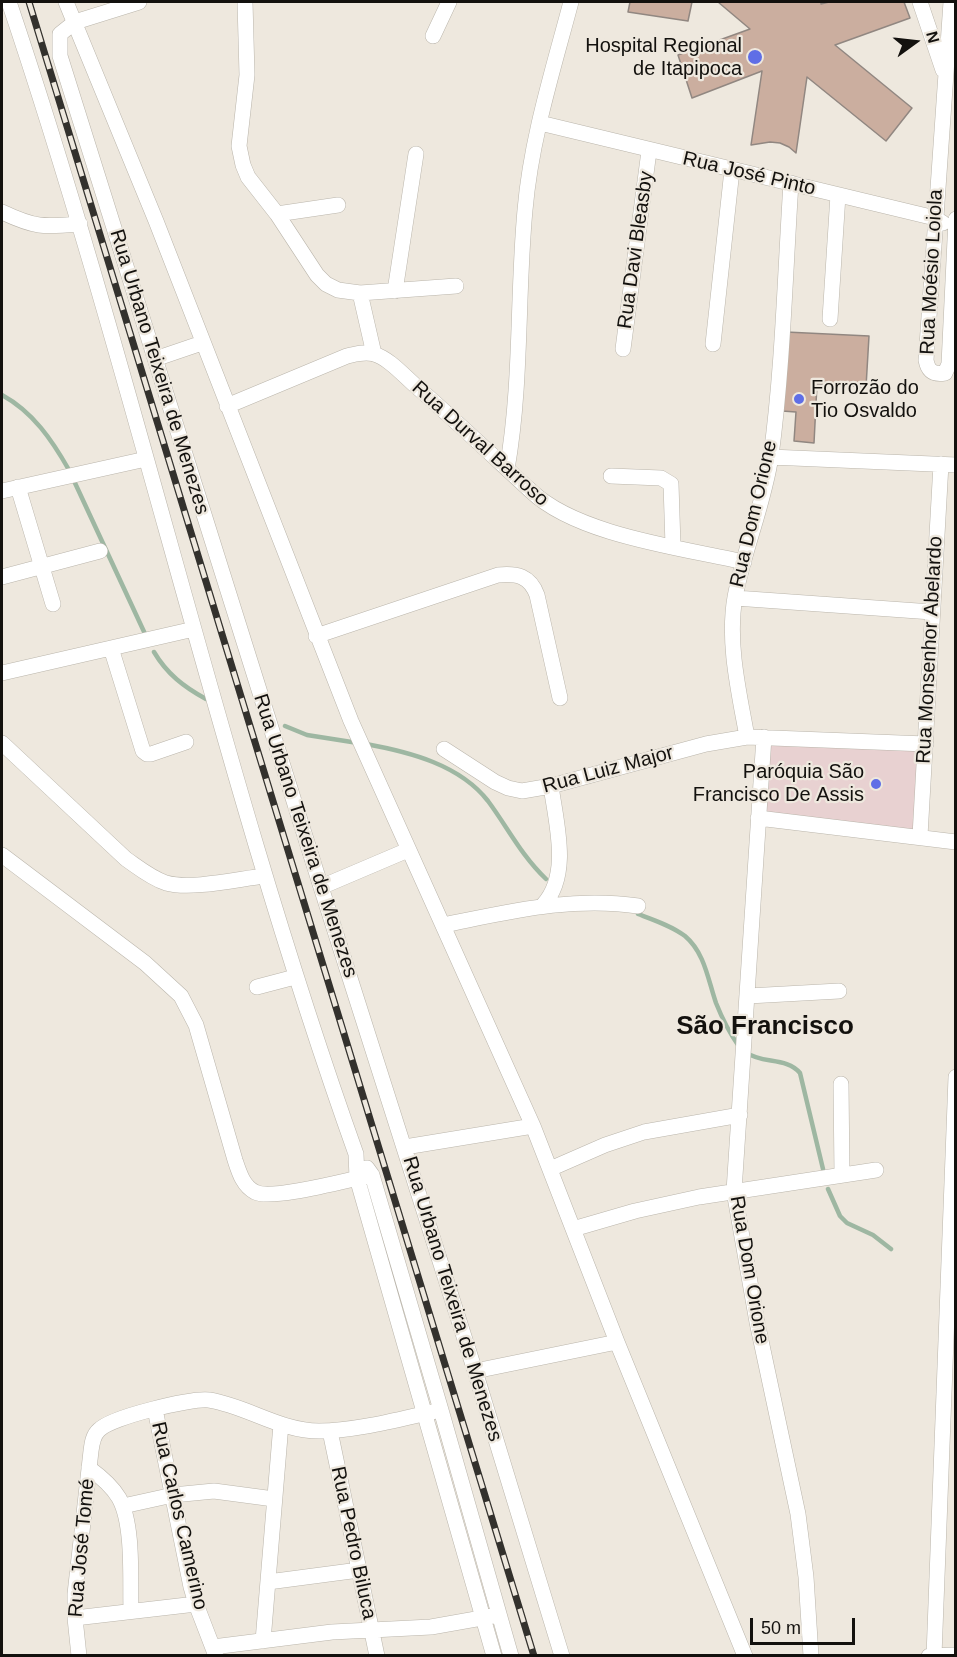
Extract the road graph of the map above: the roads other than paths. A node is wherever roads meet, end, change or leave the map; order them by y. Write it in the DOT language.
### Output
graph roads {
  1 [pos="9,2"];
  2 [pos="66,2"];
  3 [pos="139,2"];
  4 [pos="245,2"];
  5 [pos="449,2"];
  6 [pos="571,2"];
  7 [pos="920,2"];
  8 [pos="951,2"];
  9 [pos="75,22"];
  10 [pos="433,36"];
  11 [pos="945,76"];
  12 [pos="540,123"];
  13 [pos="649,151"];
  14 [pos="416,154"];
  15 [pos="732,170"];
  16 [pos="790,183"];
  17 [pos="838,195"];
  18 [pos="339,205"];
  19 [pos="2,212"];
  20 [pos="277,214"];
  21 [pos="935,218"];
  22 [pos="956,219"];
  23 [pos="80,224"];
  24 [pos="955,230"];
  25 [pos="456,286"];
  26 [pos="395,291"];
  27 [pos="360,293"];
  28 [pos="830,319"];
  29 [pos="202,343"];
  30 [pos="713,344"];
  31 [pos="622,348"];
  32 [pos="374,354"];
  33 [pos="155,359"];
  34 [pos="227,406"];
  35 [pos="771,457"];
  36 [pos="146,459"];
  37 [pos="948,464"];
  38 [pos="507,469"];
  39 [pos="611,476"];
  40 [pos="18,487"];
  41 [pos="2,491"];
  42 [pos="674,546"];
  43 [pos="100,551"];
  44 [pos="744,562"];
  45 [pos="41,567"];
  46 [pos="2,577"];
  47 [pos="735,598"];
  48 [pos="52,604"];
  49 [pos="932,612"];
  50 [pos="194,629"];
  51 [pos="316,636"];
  52 [pos="111,648"];
  53 [pos="2,673"];
  54 [pos="560,698"];
  55 [pos="747,737"];
  56 [pos="764,737"];
  57 [pos="186,742"];
  58 [pos="2,743"];
  59 [pos="926,744"];
  60 [pos="444,749"];
  61 [pos="551,786"];
  62 [pos="758,818"];
  63 [pos="920,836"];
  64 [pos="956,842"];
  65 [pos="408,850"];
  66 [pos="2,855"];
  67 [pos="264,876"];
  68 [pos="321,887"];
  69 [pos="543,905"];
  70 [pos="638,906"];
  71 [pos="443,925"];
  72 [pos="295,977"];
  73 [pos="257,987"];
  74 [pos="839,991"];
  75 [pos="748,996"];
  76 [pos="956,1077"];
  77 [pos="841,1084"];
  78 [pos="740,1115"];
  79 [pos="533,1126"];
  80 [pos="405,1147"];
  81 [pos="550,1169"];
  82 [pos="876,1170"];
  83 [pos="842,1174"];
  84 [pos="364,1176"];
  85 [pos="734,1191"];
  86 [pos="573,1229"];
  87 [pos="617,1342"];
  88 [pos="475,1371"];
  89 [pos="155,1409"];
  90 [pos="441,1410"];
  91 [pos="425,1413"];
  92 [pos="281,1424"];
  93 [pos="330,1431"];
  94 [pos="89,1468"];
  95 [pos="173,1495"];
  96 [pos="274,1499"];
  97 [pos="123,1506"];
  98 [pos="359,1570"];
  99 [pos="268,1582"];
  100 [pos="196,1604"];
  101 [pos="131,1611"];
  102 [pos="499,1615"];
  103 [pos="75,1618"];
  104 [pos="483,1618"];
  105 [pos="372,1630"];
  106 [pos="263,1641"];
  107 [pos="215,1651"];
  108 [pos="934,1655"];
  109 [pos="956,1655"];
  110 [pos="79,1656"];
  111 [pos="377,1656"];
  112 [pos="494,1656"];
  113 [pos="511,1656"];
  114 [pos="562,1656"];
  115 [pos="745,1656"];
  116 [pos="811,1656"];
  117 [pos="929,1656"];
  1 -- 23 [label="street, Rua Urbano Teixeira de Menezes"];
  2 -- 9 [label="street"];
  3 -- 9 [label="street"];
  4 -- 20 [label="street"];
  5 -- 10 [label="street"];
  6 -- 12 [label="street"];
  7 -- 11 [label="street"];
  8 -- 11 [label="street, Rua Moésio Loiola"];
  9 -- 29 [label="street"];
  9 -- 33 [label="street, Rua Urbano Teixeira de Menezes"];
  11 -- 21 [label="street, Rua Moésio Loiola"];
  12 -- 13 [label="street, Rua José Pinto"];
  12 -- 38 [label="street"];
  13 -- 15 [label="street, Rua José Pinto"];
  13 -- 31 [label="street, Rua Davi Bleasby"];
  14 -- 26 [label="street"];
  15 -- 16 [label="street, Rua José Pinto"];
  15 -- 30 [label="street"];
  16 -- 17 [label="street, Rua José Pinto"];
  16 -- 35 [label="street, Rua Dom Orione"];
  17 -- 21 [label="street, Rua José Pinto"];
  17 -- 28 [label="street"];
  18 -- 20 [label="street"];
  19 -- 23 [label="street"];
  20 -- 27 [label="street"];
  21 -- 24 [label="street, Rua José Pinto"];
  21 -- 24 [label="street, Rua Moésio Loiola"];
  22 -- 24 [label="street, Rua Moésio Loiola"];
  23 -- 36 [label="street, Rua Urbano Teixeira de Menezes"];
  25 -- 26 [label="street"];
  26 -- 27 [label="street"];
  27 -- 32 [label="street"];
  29 -- 33 [label="street"];
  29 -- 34 [label="street"];
  32 -- 34 [label="street"];
  32 -- 38 [label="street, Rua Durval Barroso"];
  33 -- 68 [label="street, Rua Urbano Teixeira de Menezes"];
  34 -- 51 [label="street"];
  35 -- 37 [label="street"];
  35 -- 44 [label="street, Rua Dom Orione"];
  36 -- 40 [label="street"];
  36 -- 50 [label="street, Rua Urbano Teixeira de Menezes"];
  37 -- 49 [label="street, Rua Monsenhor Abelardo"];
  38 -- 42 [label="street, Rua Durval Barroso"];
  39 -- 42 [label="street"];
  40 -- 41 [label="street"];
  40 -- 45 [label="street"];
  42 -- 44 [label="street, Rua Durval Barroso"];
  43 -- 45 [label="street"];
  44 -- 47 [label="street, Rua Dom Orione"];
  45 -- 46 [label="street"];
  45 -- 48 [label="street"];
  47 -- 49 [label="street"];
  47 -- 55 [label="street, Rua Dom Orione"];
  49 -- 59 [label="street, Rua Monsenhor Abelardo"];
  50 -- 52 [label="street"];
  50 -- 67 [label="street, Rua Urbano Teixeira de Menezes"];
  51 -- 54 [label="street"];
  51 -- 65 [label="street"];
  52 -- 53 [label="street"];
  52 -- 57 [label="street"];
  55 -- 56 [label="street, Rua Luiz Major"];
  55 -- 61 [label="street, Rua Luiz Major"];
  56 -- 59 [label="street, Rua Luiz Major"];
  56 -- 62 [label="street, Rua Dom Orione"];
  58 -- 67 [label="street"];
  59 -- 63 [label="street, Rua Monsenhor Abelardo"];
  60 -- 61 [label="street, Rua Luiz Major"];
  61 -- 69 [label="street"];
  62 -- 63 [label="street"];
  62 -- 75 [label="street, Rua Dom Orione"];
  63 -- 64 [label="street"];
  65 -- 68 [label="street"];
  65 -- 71 [label="street"];
  66 -- 84 [label="street"];
  67 -- 72 [label="street, Rua Urbano Teixeira de Menezes"];
  68 -- 80 [label="street, Rua Urbano Teixeira de Menezes"];
  69 -- 70 [label="street"];
  69 -- 71 [label="street"];
  71 -- 79 [label="street"];
  72 -- 73 [label="street"];
  72 -- 84 [label="street, Rua Urbano Teixeira de Menezes"];
  74 -- 75 [label="street"];
  75 -- 78 [label="street, Rua Dom Orione"];
  76 -- 108 [label="street"];
  77 -- 83 [label="street"];
  78 -- 81 [label="street"];
  78 -- 85 [label="street, Rua Dom Orione"];
  79 -- 80 [label="street"];
  79 -- 81 [label="street"];
  80 -- 88 [label="street, Rua Urbano Teixeira de Menezes"];
  81 -- 86 [label="street"];
  82 -- 83 [label="street"];
  83 -- 85 [label="street"];
  84 -- 90 [label="street, Rua Urbano Teixeira de Menezes"];
  84 -- 91 [label="street, Rua Urbano Teixeira de Menezes"];
  85 -- 86 [label="street"];
  85 -- 116 [label="street, Rua Dom Orione"];
  86 -- 87 [label="street"];
  87 -- 88 [label="street"];
  87 -- 115 [label="street"];
  88 -- 114 [label="street, Rua Urbano Teixeira de Menezes"];
  89 -- 92 [label="street"];
  89 -- 94 [label="street, Rua José Tomé"];
  89 -- 95 [label="street, Rua Carlos Camerino"];
  90 -- 91 [label="street"];
  90 -- 102 [label="street, Rua Urbano Teixeira de Menezes"];
  91 -- 93 [label="street"];
  91 -- 104 [label="street, Rua Urbano Teixeira de Menezes"];
  92 -- 93 [label="street"];
  92 -- 96 [label="street"];
  93 -- 98 [label="street, Rua Pedro Biluca"];
  94 -- 97 [label="street"];
  94 -- 103 [label="street, Rua José Tomé"];
  95 -- 96 [label="street"];
  95 -- 97 [label="street"];
  95 -- 100 [label="street, Rua Carlos Camerino"];
  96 -- 99 [label="street"];
  97 -- 101 [label="street"];
  98 -- 99 [label="street"];
  98 -- 105 [label="street, Rua Pedro Biluca"];
  99 -- 106 [label="street"];
  100 -- 101 [label="street"];
  100 -- 107 [label="street, Rua Carlos Camerino"];
  101 -- 103 [label="street"];
  102 -- 104 [label="street"];
  102 -- 113 [label="street, Rua Urbano Teixeira de Menezes"];
  103 -- 110 [label="street, Rua José Tomé"];
  104 -- 105 [label="street"];
  104 -- 112 [label="street, Rua Urbano Teixeira de Menezes"];
  105 -- 106 [label="street"];
  105 -- 111 [label="street, Rua Pedro Biluca"];
  106 -- 107 [label="street"];
  108 -- 109 [label="street"];
  108 -- 117 [label="street"];
}
